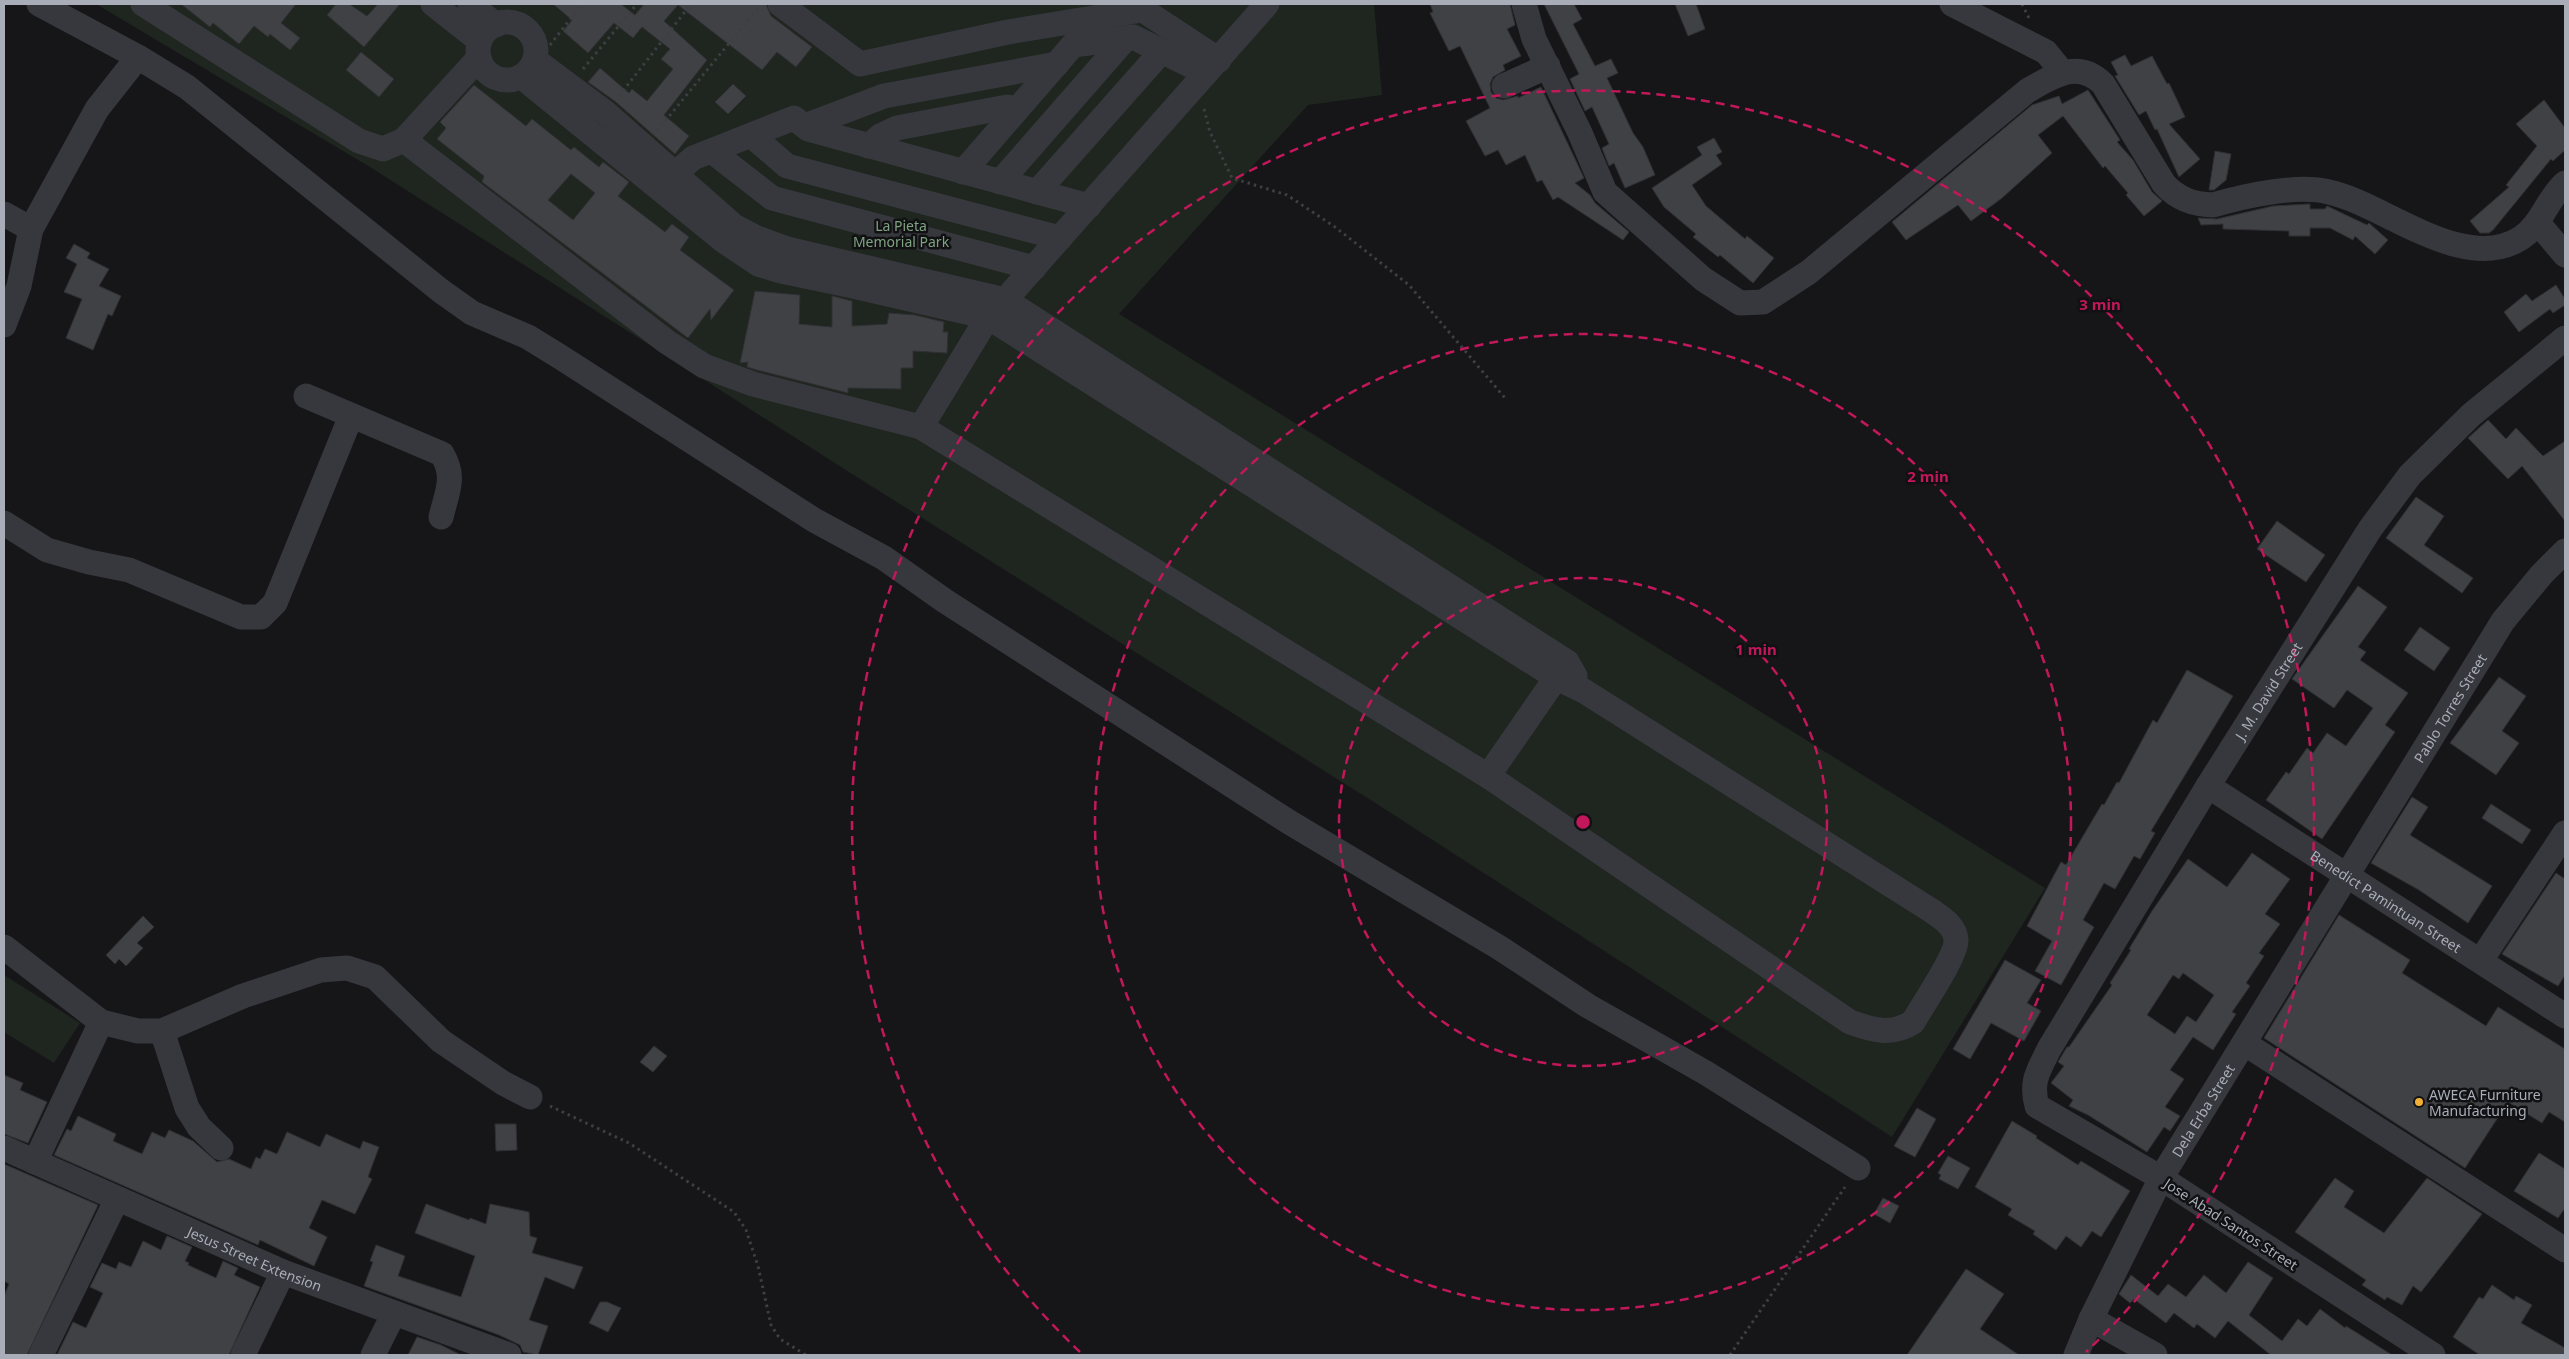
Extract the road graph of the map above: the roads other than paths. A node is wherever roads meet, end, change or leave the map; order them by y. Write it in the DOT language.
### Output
graph roads {
  1 [pos="39,4"];
  2 [pos="143,4"];
  3 [pos="433,4"];
  4 [pos="470,4"];
  5 [pos="780,4"];
  6 [pos="1267,4"];
  7 [pos="1524,4"];
  8 [pos="1952,4"];
  9 [pos="1138,7"];
  10 [pos="496,30"];
  11 [pos="1126,38"];
  12 [pos="1162,51"];
  13 [pos="138,57"];
  14 [pos="1057,64"];
  15 [pos="532,66"];
  16 [pos="1548,66"];
  17 [pos="1208,72"];
  18 [pos="2063,73"];
  19 [pos="1504,86"];
  20 [pos="1017,109"];
  21 [pos="805,126"];
  22 [pos="752,136"];
  23 [pos="404,140"];
  24 [pos="869,146"];
  25 [pos="984,148"];
  26 [pos="713,152"];
  27 [pos="927,162"];
  28 [pos="963,172"];
  29 [pos="676,173"];
  30 [pos="1000,182"];
  31 [pos="2565,182"];
  32 [pos="1037,192"];
  33 [pos="1088,206"];
  34 [pos="4,214"];
  35 [pos="2538,223"];
  36 [pos="31,229"];
  37 [pos="1060,238"];
  38 [pos="762,253"];
  39 [pos="2565,255"];
  40 [pos="1034,268"];
  41 [pos="11,284"];
  42 [pos="1005,300"];
  43 [pos="988,317"];
  44 [pos="4,325"];
  45 [pos="2565,338"];
  46 [pos="306,396"];
  47 [pos="351,416"];
  48 [pos="921,428"];
  49 [pos="441,516"];
  50 [pos="4,523"];
  51 [pos="2565,551"];
  52 [pos="1562,670"];
  53 [pos="1488,776"];
  54 [pos="2208,786"];
  55 [pos="2565,833"];
  56 [pos="2346,875"];
  57 [pos="4,947"];
  58 [pos="2481,960"];
  59 [pos="2565,1016"];
  60 [pos="101,1022"];
  61 [pos="162,1031"];
  62 [pos="2244,1043"];
  63 [pos="2034,1093"];
  64 [pos="530,1097"];
  65 [pos="4,1148"];
  66 [pos="221,1148"];
  67 [pos="35,1162"];
  68 [pos="1858,1168"];
  69 [pos="2161,1178"];
  70 [pos="117,1199"];
  71 [pos="2565,1250"];
  72 [pos="282,1272"];
  73 [pos="394,1312"];
  74 [pos="2091,1319"];
  75 [pos="40,1355"];
  76 [pos="243,1355"];
  77 [pos="373,1355"];
  78 [pos="509,1355"];
  79 [pos="2076,1355"];
  80 [pos="2155,1355"];
  81 [pos="2433,1355"];
  1 -- 13 [label="street"];
  2 -- 23 [label="street"];
  3 -- 10 [label="street"];
  4 -- 10 [label="street"];
  5 -- 9 [label="street"];
  6 -- 17 [label="street"];
  7 -- 16 [label="street"];
  8 -- 18 [label="street"];
  9 -- 17 [label="street"];
  10 -- 15 [label="street"];
  10 -- 15 [label="street"];
  10 -- 23 [label="street"];
  11 -- 12 [label="street"];
  11 -- 14 [label="street"];
  11 -- 30 [label="street"];
  12 -- 17 [label="street"];
  12 -- 32 [label="street"];
  13 -- 36 [label="street"];
  13 -- 68 [label="street"];
  14 -- 20 [label="street"];
  14 -- 21 [label="street"];
  15 -- 29 [label="street"];
  15 -- 38 [label="street"];
  16 -- 18 [label="street"];
  16 -- 19 [label="street"];
  17 -- 33 [label="street"];
  18 -- 35 [label="street"];
  20 -- 24 [label="street"];
  20 -- 25 [label="street"];
  21 -- 22 [label="street"];
  21 -- 24 [label="street"];
  22 -- 26 [label="street"];
  22 -- 37 [label="street"];
  23 -- 48 [label="street"];
  24 -- 27 [label="street"];
  25 -- 27 [label="street"];
  25 -- 28 [label="street"];
  26 -- 29 [label="street"];
  26 -- 40 [label="street"];
  27 -- 28 [label="street"];
  28 -- 30 [label="street"];
  29 -- 38 [label="street"];
  30 -- 32 [label="street"];
  31 -- 35 [label="street"];
  32 -- 33 [label="street"];
  33 -- 37 [label="street"];
  34 -- 36 [label="street"];
  35 -- 39 [label="street"];
  36 -- 41 [label="street"];
  37 -- 40 [label="street"];
  38 -- 42 [label="street"];
  38 -- 43 [label="street"];
  40 -- 42 [label="street"];
  41 -- 44 [label="street"];
  42 -- 43 [label="street"];
  42 -- 52 [label="street"];
  43 -- 48 [label="street"];
  43 -- 52 [label="street"];
  45 -- 54 [label="street, J. M. David Street"];
  46 -- 47 [label="street"];
  47 -- 49 [label="street"];
  47 -- 50 [label="street"];
  48 -- 53 [label="street"];
  51 -- 56 [label="street, Pablo Torres Street"];
  52 -- 53 [label="street"];
  52 -- 53 [label="street"];
  54 -- 56 [label="street, Benedict Pamintuan Street"];
  54 -- 63 [label="street, J. M. David Street"];
  55 -- 58 [label="street"];
  56 -- 58 [label="street, Benedict Pamintuan Street"];
  56 -- 62 [label="street, Dela Erba Street"];
  57 -- 60 [label="street"];
  58 -- 59 [label="street, Benedict Pamintuan Street"];
  60 -- 61 [label="street"];
  60 -- 67 [label="street"];
  61 -- 64 [label="street"];
  61 -- 66 [label="street"];
  62 -- 69 [label="street, Dela Erba Street"];
  62 -- 71 [label="street"];
  63 -- 69 [label="street, Jose Abad Santos Street"];
  65 -- 67 [label="street, Jesus Street Extension"];
  67 -- 70 [label="street, Jesus Street Extension"];
  69 -- 74 [label="street, Dela Erba Street"];
  69 -- 81 [label="street, Jose Abad Santos Street"];
  70 -- 72 [label="street, Jesus Street Extension"];
  70 -- 75 [label="street"];
  72 -- 73 [label="street, Jesus Street Extension"];
  72 -- 76 [label="street"];
  73 -- 77 [label="street"];
  73 -- 78 [label="street, Jesus Street Extension"];
  74 -- 79 [label="street, Dela Erba Street"];
  74 -- 80 [label="street"];
}
